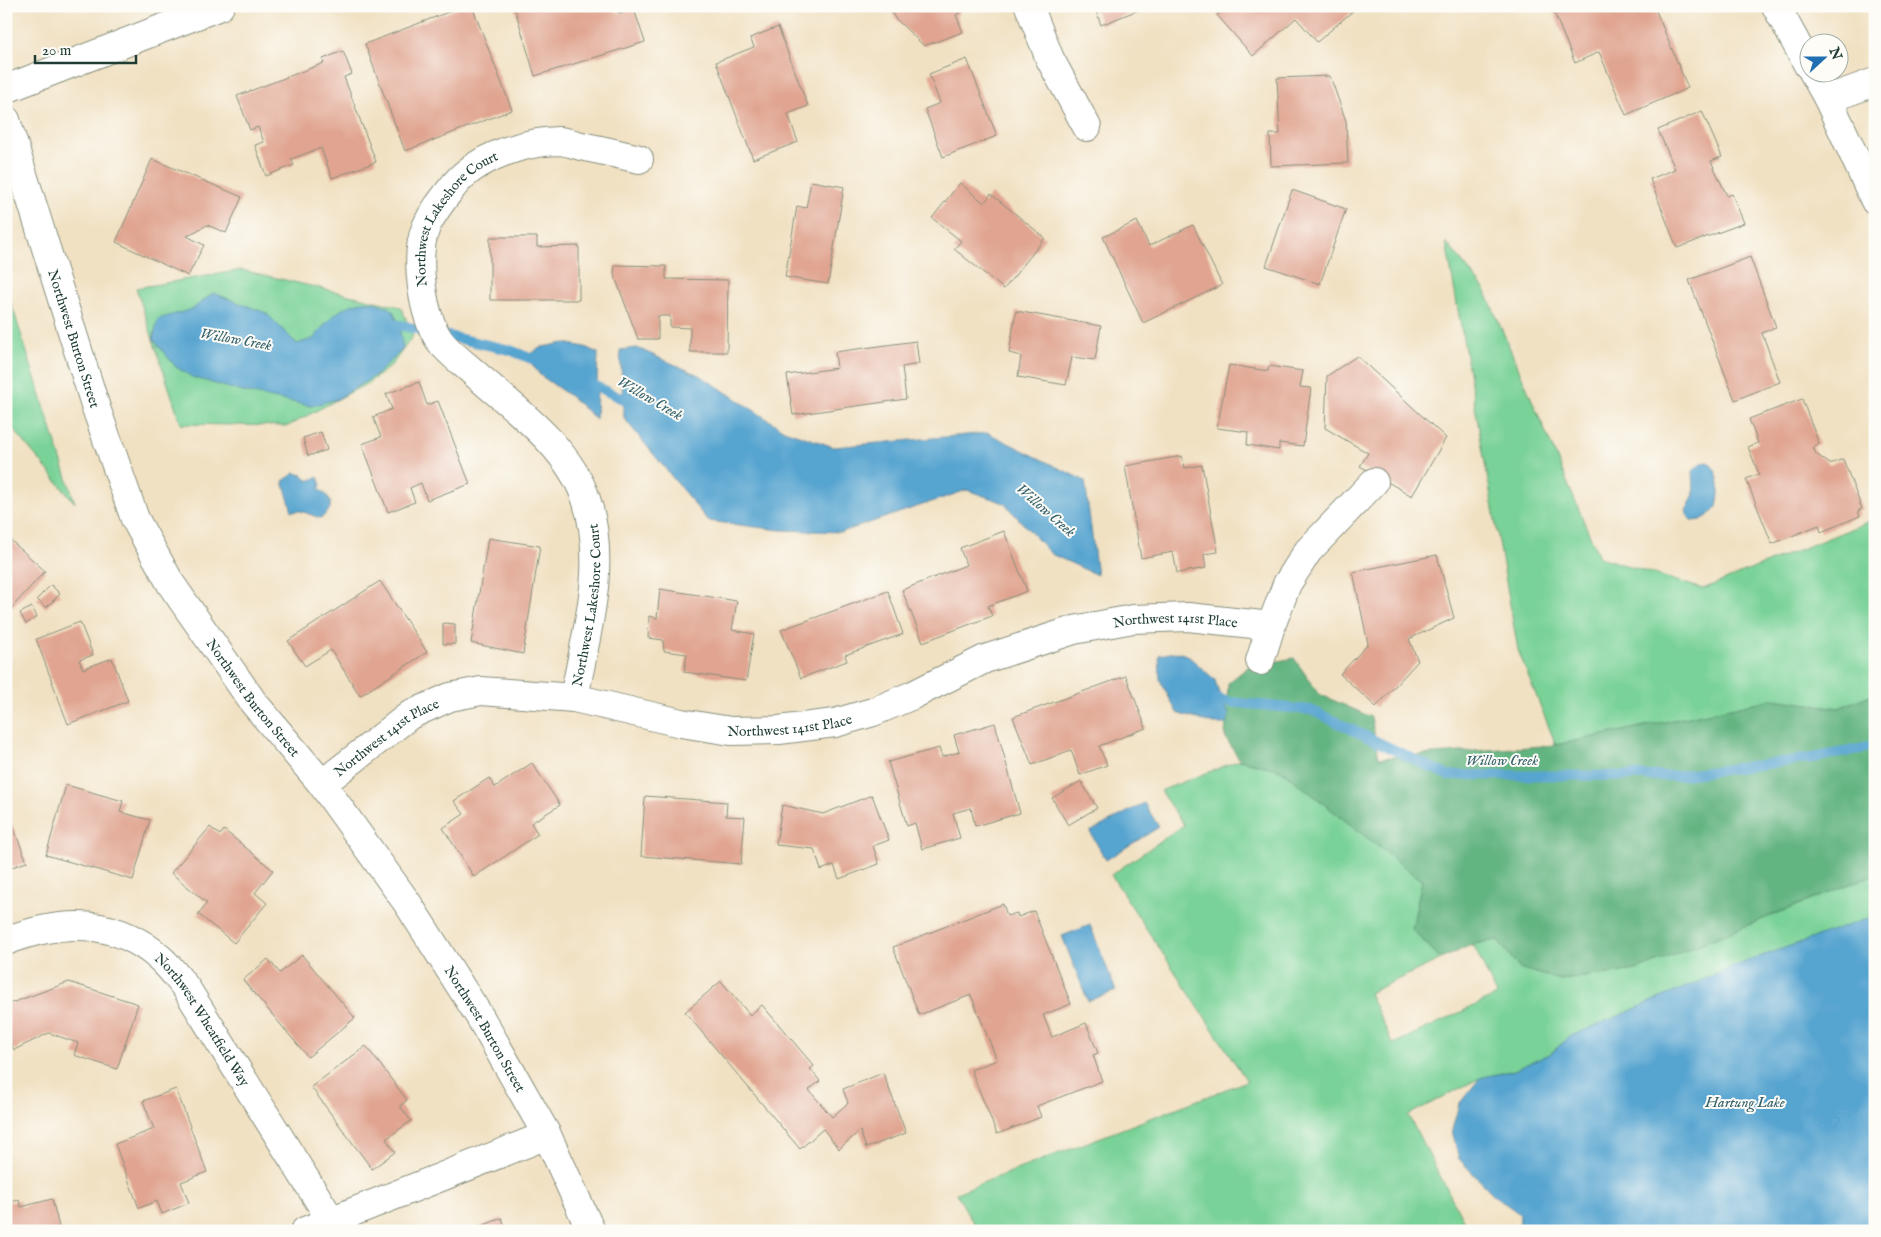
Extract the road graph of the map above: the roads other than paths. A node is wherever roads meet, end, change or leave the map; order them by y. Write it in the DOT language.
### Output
graph roads {
  1 [pos="220,6"];
  2 [pos="1029,6"];
  3 [pos="1776,6"];
  4 [pos="1798,47"];
  5 [pos="1819,82"];
  6 [pos="1875,82"];
  7 [pos="6,89"];
  8 [pos="1828,99"];
  9 [pos="6,120"];
  10 [pos="1087,127"];
  11 [pos="639,159"];
  12 [pos="1875,201"];
  13 [pos="1374,482"];
  14 [pos="1271,626"];
  15 [pos="1260,661"];
  16 [pos="574,698"];
  17 [pos="322,784"];
  18 [pos="6,941"];
  19 [pos="546,1135"];
  20 [pos="331,1220"];
  21 [pos="304,1231"];
  22 [pos="590,1231"];
  1 -- 7 [label="street"];
  2 -- 10 [label="street"];
  3 -- 4 [label="street"];
  5 -- 8 [label="street"];
  6 -- 8 [label="street"];
  8 -- 12 [label="street"];
  9 -- 17 [label="street, Northwest Burton Street"];
  11 -- 16 [label="street, Northwest Lakeshore Court"];
  13 -- 14 [label="street"];
  14 -- 15 [label="street"];
  14 -- 16 [label="street, Northwest 141st Place"];
  16 -- 17 [label="street, Northwest 141st Place"];
  17 -- 19 [label="street, Northwest Burton Street"];
  18 -- 20 [label="street, Northwest Wheatfield Way"];
  19 -- 20 [label="street"];
  19 -- 22 [label="street, Northwest Burton Street"];
  20 -- 21 [label="street"];
}
